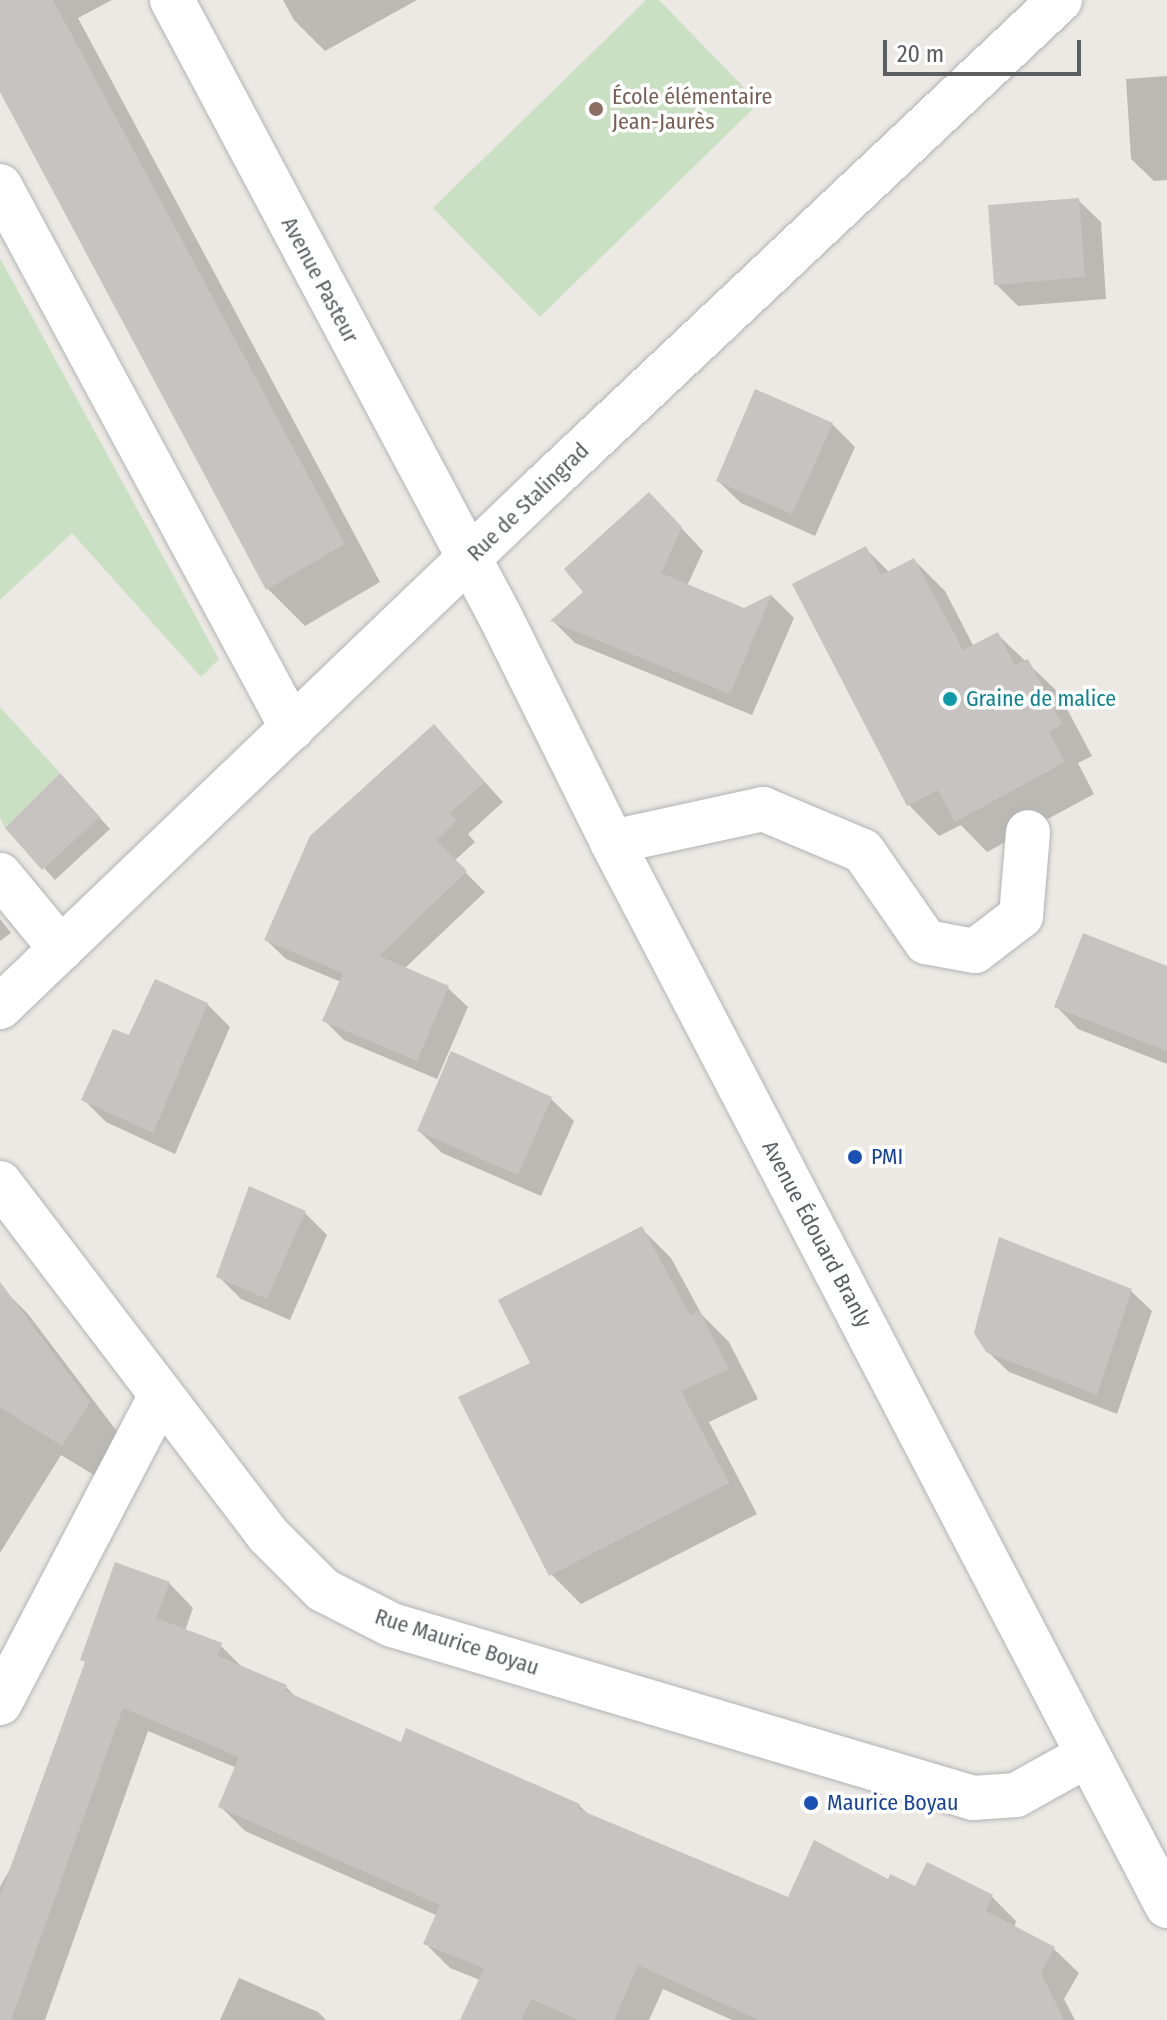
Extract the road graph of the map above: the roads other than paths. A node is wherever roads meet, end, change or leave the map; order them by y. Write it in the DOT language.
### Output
graph roads {
  1 [pos="172,0"];
  2 [pos="1060,0"];
  3 [pos="0,186"];
  4 [pos="469,560"];
  5 [pos="292,728"];
  6 [pos="1028,832"];
  7 [pos="612,842"];
  8 [pos="0,875"];
  9 [pos="61,949"];
  10 [pos="0,1007"];
  11 [pos="2,1190"];
  12 [pos="161,1395"];
  13 [pos="0,1703"];
  14 [pos="1088,1755"];
  15 [pos="1167,1906"];
  1 -- 4 [label="street, Avenue Pasteur"];
  2 -- 4 [label="street, Rue de Stalingrad"];
  3 -- 5 [label="street"];
  4 -- 5 [label="street, Rue de Stalingrad"];
  4 -- 7 [label="street, Avenue Édouard Branly"];
  5 -- 9 [label="street, Rue de Stalingrad"];
  6 -- 7 [label="street"];
  7 -- 14 [label="street, Avenue Édouard Branly"];
  8 -- 9 [label="street"];
  9 -- 10 [label="street, Rue de Stalingrad"];
  11 -- 12 [label="street, Rue Maurice Boyau"];
  12 -- 13 [label="street"];
  12 -- 14 [label="street, Rue Maurice Boyau"];
  14 -- 15 [label="street, Avenue Édouard Branly"];
}
